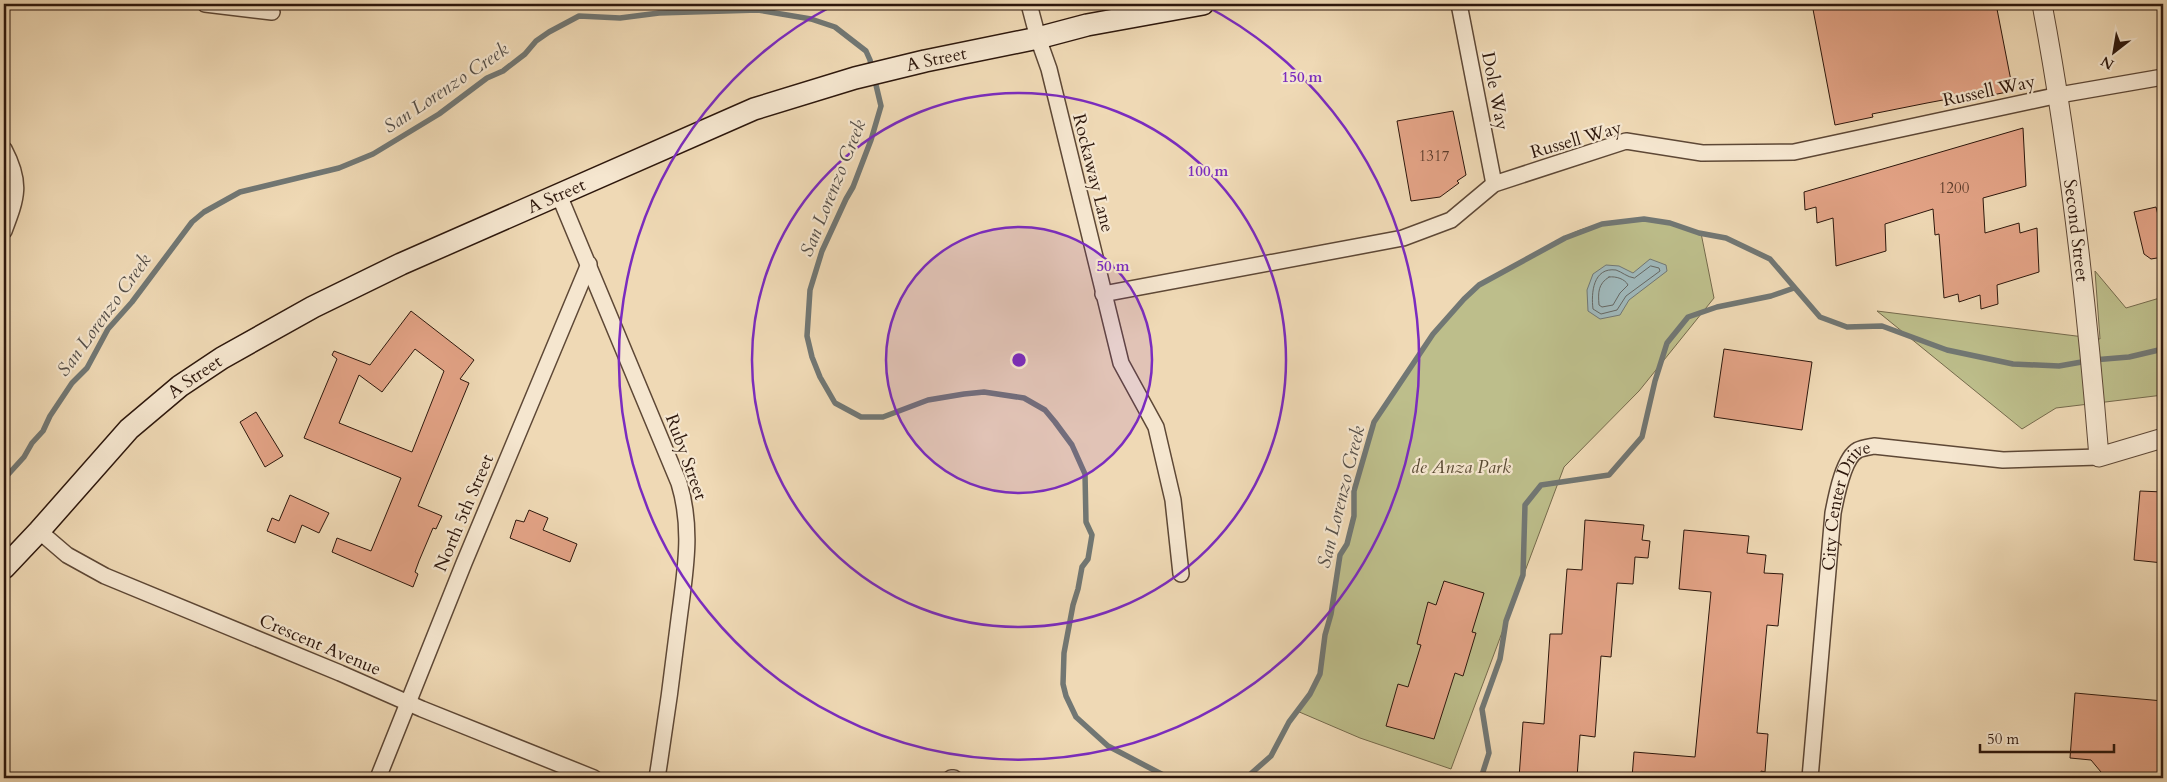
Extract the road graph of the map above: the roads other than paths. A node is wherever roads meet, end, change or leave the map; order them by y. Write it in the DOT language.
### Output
graph roads {
  1 [pos="205,4"];
  2 [pos="1029,4"];
  3 [pos="1202,4"];
  4 [pos="1459,4"];
  5 [pos="2042,4"];
  6 [pos="272,12"];
  7 [pos="1038,38"];
  8 [pos="2163,77"];
  9 [pos="2059,96"];
  10 [pos="4,149"];
  11 [pos="1494,184"];
  12 [pos="559,195"];
  13 [pos="4,231"];
  14 [pos="589,264"];
  15 [pos="1103,294"];
  16 [pos="2163,438"];
  17 [pos="2099,457"];
  18 [pos="39,531"];
  19 [pos="4,568"];
  20 [pos="1181,574"];
  21 [pos="409,703"];
  22 [pos="378,778"];
  23 [pos="594,778"];
  24 [pos="657,778"];
  25 [pos="1810,778"];
  1 -- 6 [label="street"];
  2 -- 7 [label="street, Rockaway Lane"];
  3 -- 7 [label="main road, A Street"];
  4 -- 11 [label="street, Dole Way"];
  5 -- 9 [label="street, Second Street"];
  7 -- 12 [label="main road, A Street"];
  7 -- 15 [label="street, Rockaway Lane"];
  8 -- 9 [label="street, Russell Way"];
  9 -- 11 [label="street, Russell Way"];
  9 -- 17 [label="street, Second Street"];
  10 -- 13 [label="street"];
  11 -- 15 [label="street, Russell Way"];
  12 -- 14 [label="street, Ruby Street"];
  12 -- 18 [label="main road, A Street"];
  14 -- 21 [label="street, North 5th Street"];
  14 -- 24 [label="street, Ruby Street"];
  15 -- 20 [label="street, Rockaway Lane"];
  16 -- 17 [label="street, City Center Drive"];
  17 -- 25 [label="street, City Center Drive"];
  18 -- 19 [label="main road, A Street"];
  18 -- 21 [label="street, Crescent Avenue"];
  21 -- 22 [label="street, North 5th Street"];
  21 -- 23 [label="street, Crescent Avenue"];
}
